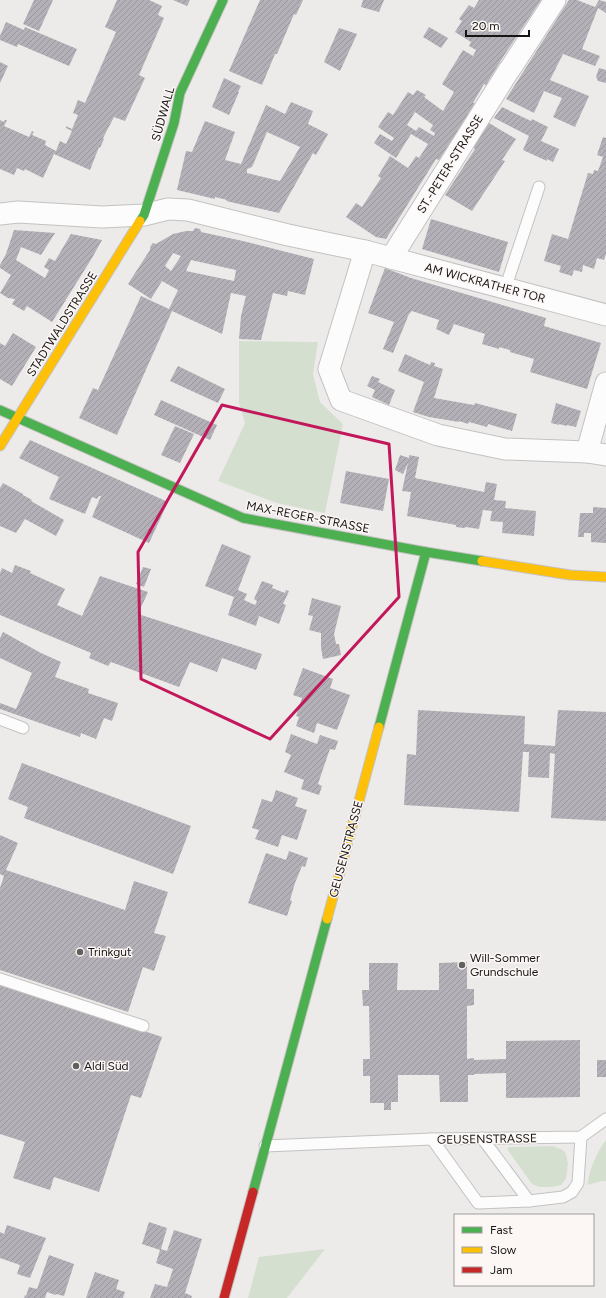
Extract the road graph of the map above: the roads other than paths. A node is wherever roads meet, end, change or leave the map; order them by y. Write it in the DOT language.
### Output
graph roads {
  1 [pos="223,0"];
  2 [pos="555,0"];
  3 [pos="539,187"];
  4 [pos="0,214"];
  5 [pos="144,215"];
  6 [pos="365,251"];
  7 [pos="391,258"];
  8 [pos="505,289"];
  9 [pos="606,316"];
  10 [pos="606,382"];
  11 [pos="0,410"];
  12 [pos="18,418"];
  13 [pos="0,446"];
  14 [pos="597,453"];
  15 [pos="426,552"];
  16 [pos="606,578"];
  17 [pos="0,719"];
  18 [pos="23,728"];
  19 [pos="0,979"];
  20 [pos="143,1026"];
  21 [pos="606,1119"];
  22 [pos="581,1137"];
  23 [pos="482,1138"];
  24 [pos="432,1139"];
  25 [pos="265,1146"];
  26 [pos="529,1202"];
  27 [pos="224,1298"];
  1 -- 5 [label="street, SÜDWALL"];
  2 -- 7 [label="street, ST.-PETER-STRASSE"];
  3 -- 8 [label="lane"];
  4 -- 5 [label="street, AM WICKRATHER TOR"];
  5 -- 6 [label="street, AM WICKRATHER TOR"];
  5 -- 12 [label="street, STADTWALDSTRASSE"];
  6 -- 7 [label="street, AM WICKRATHER TOR"];
  6 -- 14 [label="street"];
  7 -- 8 [label="street, AM WICKRATHER TOR"];
  8 -- 9 [label="street, AM WICKRATHER TOR"];
  10 -- 14 [label="street"];
  11 -- 12 [label="street, MAX-REGER-STRASSE"];
  12 -- 13 [label="street, STADTWALDSTRASSE"];
  12 -- 15 [label="street, MAX-REGER-STRASSE"];
  15 -- 16 [label="street, MAX-REGER-STRASSE"];
  15 -- 25 [label="street, GEUSENSTRASSE"];
  17 -- 18 [label="lane"];
  19 -- 20 [label="lane"];
  21 -- 22 [label="lane"];
  22 -- 23 [label="lane, GEUSENSTRASSE"];
  22 -- 26 [label="lane"];
  23 -- 24 [label="lane, GEUSENSTRASSE"];
  23 -- 26 [label="lane"];
  24 -- 25 [label="lane, GEUSENSTRASSE"];
  24 -- 26 [label="lane"];
  25 -- 27 [label="street, GEUSENSTRASSE"];
}
